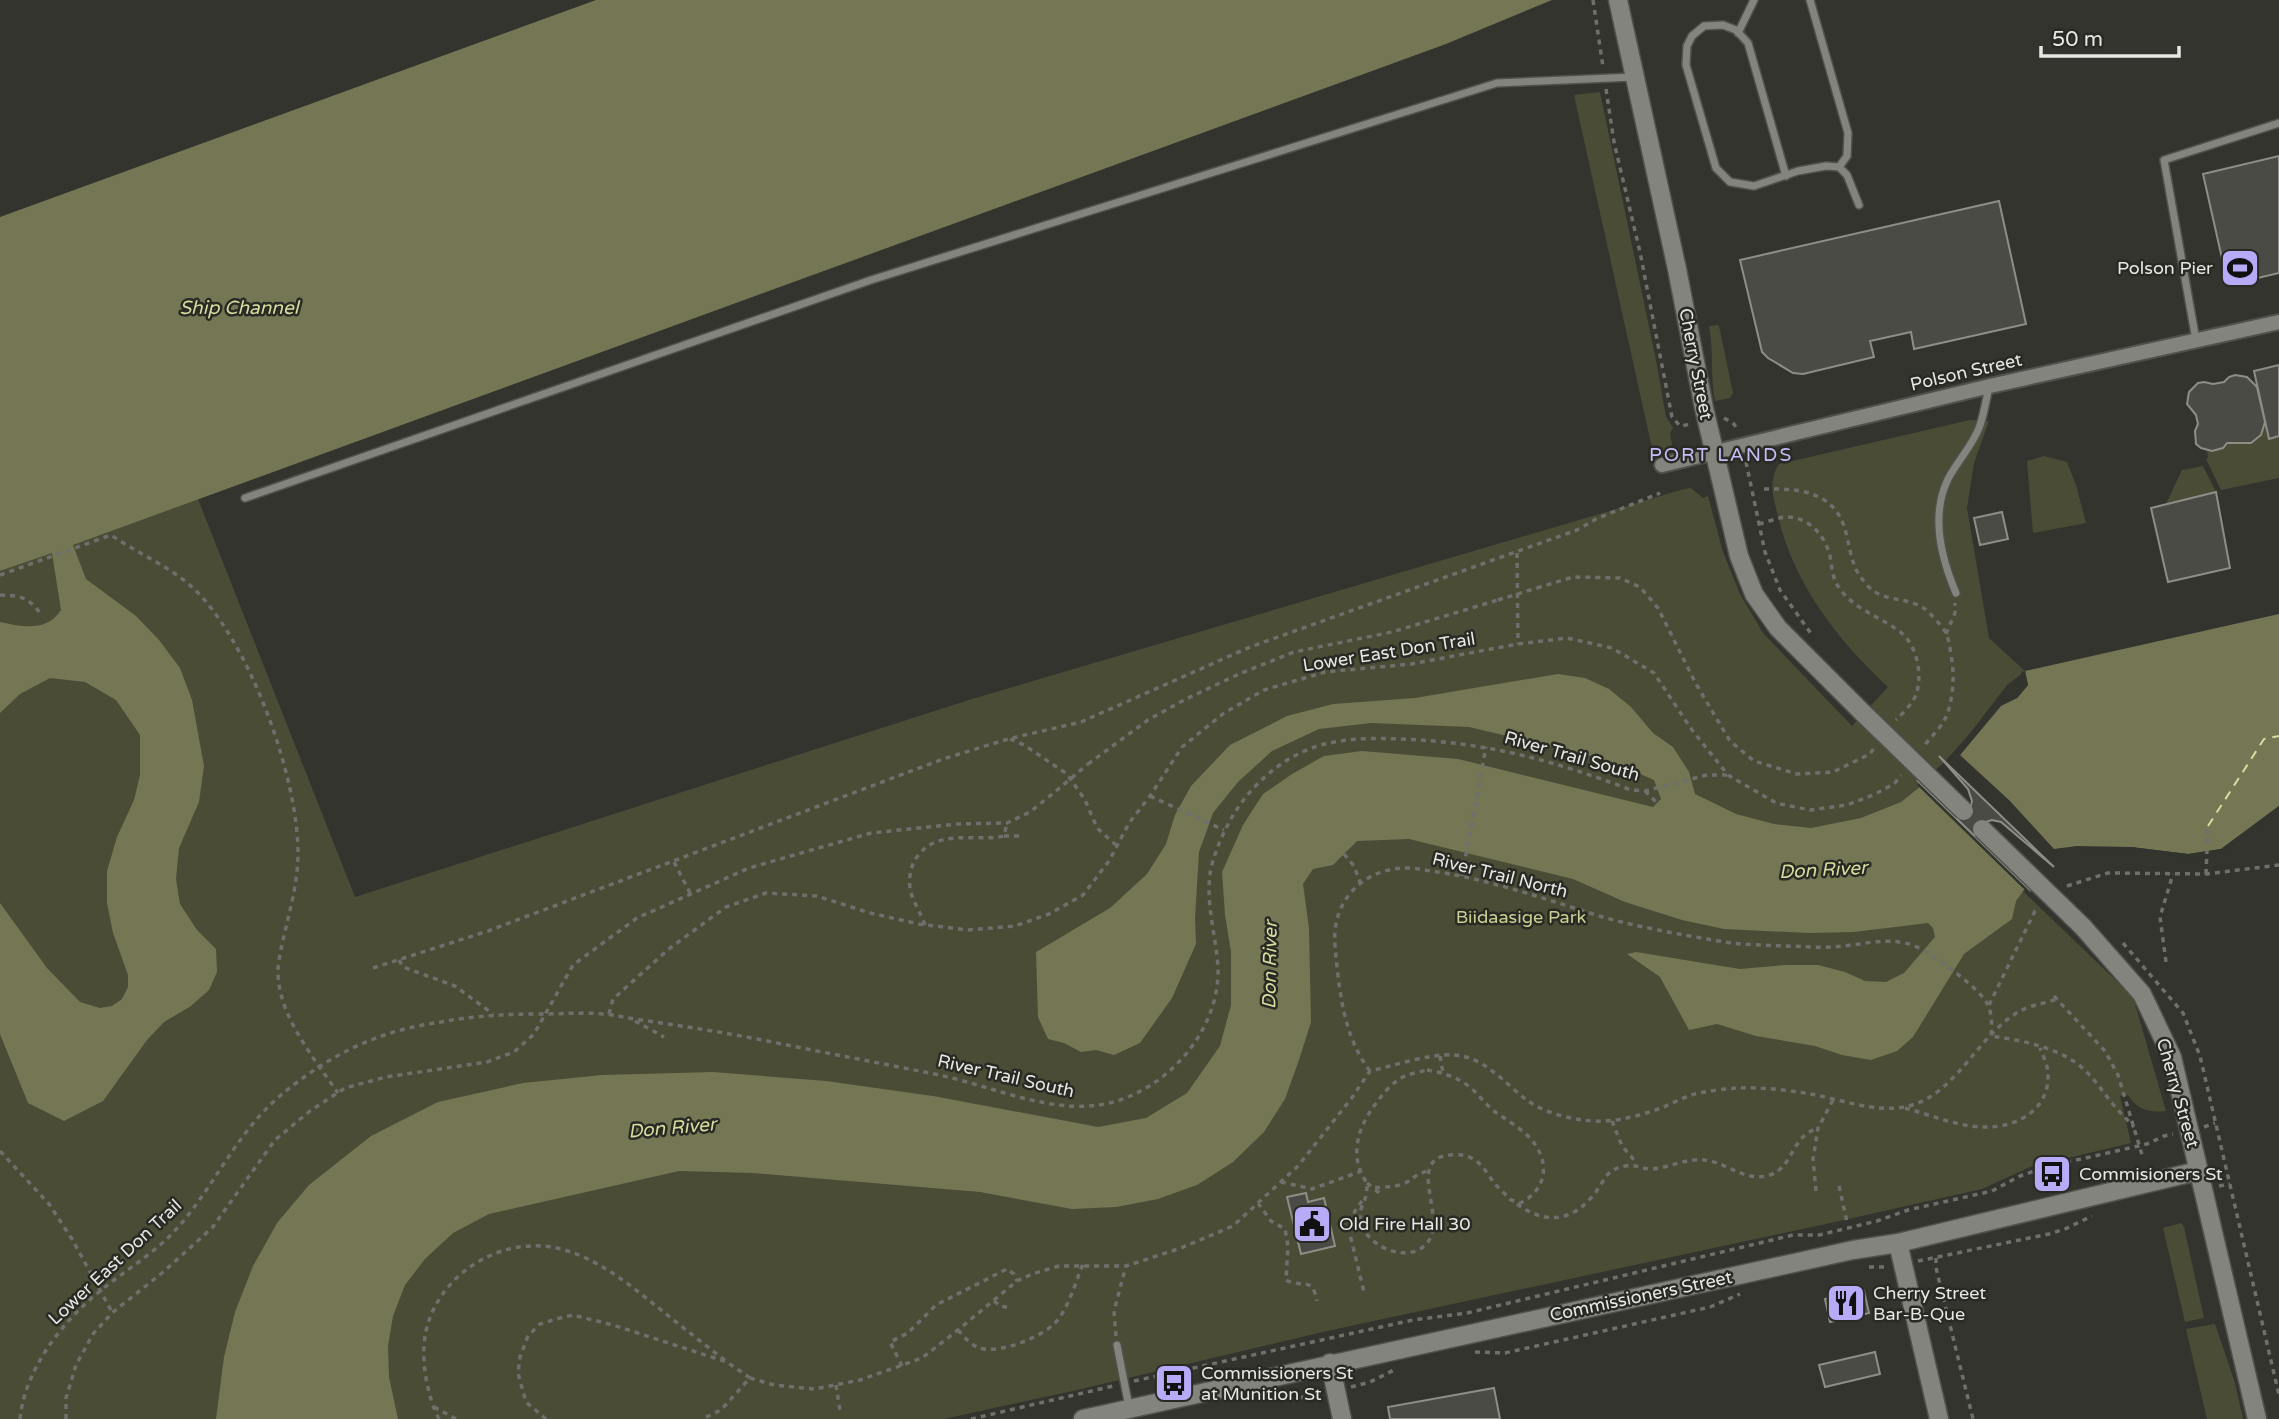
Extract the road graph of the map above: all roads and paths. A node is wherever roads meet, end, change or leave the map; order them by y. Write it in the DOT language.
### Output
graph roads {
  1 [pos="1593,0"];
  2 [pos="1618,0"];
  3 [pos="1754,0"];
  4 [pos="1810,0"];
  5 [pos="1738,33"];
  6 [pos="1635,77"];
  7 [pos="1605,79"];
  8 [pos="2279,123"];
  9 [pos="1839,167"];
  10 [pos="1786,176"];
  11 [pos="1859,205"];
  12 [pos="2279,322"];
  13 [pos="2196,341"];
  14 [pos="1990,386"];
  15 [pos="1718,418"];
  16 [pos="1693,424"];
  17 [pos="1740,432"];
  18 [pos="1714,453"];
  19 [pos="1662,465"];
  20 [pos="1749,478"];
  21 [pos="1764,489"];
  22 [pos="1660,493"];
  23 [pos="245,498"];
  24 [pos="1759,524"];
  25 [pos="1517,553"];
  26 [pos="0,575"];
  27 [pos="1956,593"];
  28 [pos="0,595"];
  29 [pos="40,613"];
  30 [pos="1946,634"];
  31 [pos="1814,638"];
  32 [pos="1518,644"];
  33 [pos="1893,725"];
  34 [pos="1008,738"];
  35 [pos="1878,744"];
  36 [pos="1486,746"];
  37 [pos="1916,755"];
  38 [pos="1902,774"];
  39 [pos="1728,775"];
  40 [pos="1645,791"];
  41 [pos="1150,796"];
  42 [pos="1657,803"];
  43 [pos="1964,811"];
  44 [pos="1007,823"];
  45 [pos="2208,826"];
  46 [pos="1222,829"];
  47 [pos="1982,829"];
  48 [pos="1004,836"];
  49 [pos="1022,836"];
  50 [pos="1117,846"];
  51 [pos="1344,854"];
  52 [pos="674,862"];
  53 [pos="2279,865"];
  54 [pos="2227,871"];
  55 [pos="2173,874"];
  56 [pos="2206,874"];
  57 [pos="1462,876"];
  58 [pos="1360,882"];
  59 [pos="690,893"];
  60 [pos="925,925"];
  61 [pos="399,960"];
  62 [pos="2166,962"];
  63 [pos="373,968"];
  64 [pos="494,1014"];
  65 [pos="545,1014"];
  66 [pos="609,1014"];
  67 [pos="630,1018"];
  68 [pos="1991,1036"];
  69 [pos="664,1037"];
  70 [pos="2040,1048"];
  71 [pos="1440,1056"];
  72 [pos="319,1066"];
  73 [pos="1370,1071"];
  74 [pos="1443,1073"];
  75 [pos="338,1093"];
  76 [pos="1833,1099"];
  77 [pos="1903,1107"];
  78 [pos="1612,1121"];
  79 [pos="2215,1123"];
  80 [pos="2134,1127"];
  81 [pos="1818,1128"];
  82 [pos="2190,1131"];
  83 [pos="2140,1146"];
  84 [pos="0,1152"];
  85 [pos="2143,1158"];
  86 [pos="1635,1165"];
  87 [pos="1427,1171"];
  88 [pos="2199,1171"];
  89 [pos="1360,1172"];
  90 [pos="1281,1182"];
  91 [pos="1367,1183"];
  92 [pos="1839,1186"];
  93 [pos="1373,1188"];
  94 [pos="2202,1189"];
  95 [pos="1816,1191"];
  96 [pos="1383,1195"];
  97 [pos="1366,1197"];
  98 [pos="1511,1200"];
  99 [pos="1258,1203"];
  100 [pos="2100,1212"];
  101 [pos="1847,1222"];
  102 [pos="1898,1243"];
  103 [pos="1083,1264"];
  104 [pos="1126,1266"];
  105 [pos="1017,1281"];
  106 [pos="1746,1291"];
  107 [pos="99,1292"];
  108 [pos="1364,1292"];
  109 [pos="994,1301"];
  110 [pos="1317,1301"];
  111 [pos="1011,1308"];
  112 [pos="112,1313"];
  113 [pos="958,1330"];
  114 [pos="1117,1345"];
  115 [pos="1465,1353"];
  116 [pos="727,1362"];
  117 [pos="1330,1363"];
  118 [pos="902,1366"];
  119 [pos="1408,1366"];
  120 [pos="750,1378"];
  121 [pos="1126,1383"];
  122 [pos="836,1385"];
  123 [pos="1336,1390"];
  124 [pos="2279,1395"];
  125 [pos="1251,1402"];
  126 [pos="432,1406"];
  127 [pos="1129,1408"];
  128 [pos="840,1411"];
  129 [pos="20,1419"];
  130 [pos="66,1419"];
  131 [pos="439,1419"];
  132 [pos="456,1419"];
  133 [pos="546,1419"];
  134 [pos="702,1419"];
  135 [pos="971,1419"];
  136 [pos="1083,1419"];
  137 [pos="1342,1419"];
  138 [pos="1938,1419"];
  139 [pos="1973,1419"];
  140 [pos="2257,1419"];
  1 -- 7 [label="path"];
  2 -- 6 [label="street, Cherry Street"];
  3 -- 5 [label="lane"];
  4 -- 9 [label="lane"];
  5 -- 10 [label="lane"];
  5 -- 10 [label="lane"];
  6 -- 7 [label="lane"];
  6 -- 18 [label="street, Cherry Street"];
  7 -- 16 [label="path"];
  7 -- 23 [label="lane"];
  8 -- 13 [label="lane"];
  9 -- 10 [label="lane"];
  9 -- 11 [label="lane"];
  12 -- 13 [label="street, Polson Street"];
  13 -- 14 [label="street, Polson Street"];
  14 -- 18 [label="street, Polson Street"];
  14 -- 27 [label="lane"];
  15 -- 17 [label="path"];
  18 -- 19 [label="street, Polson Street"];
  18 -- 43 [label="street, Cherry Street, bridge"];
  20 -- 24 [label="path"];
  21 -- 30 [label="path"];
  22 -- 25 [label="path"];
  24 -- 31 [label="path"];
  24 -- 33 [label="path"];
  25 -- 32 [label="path"];
  25 -- 34 [label="path"];
  26 -- 72 [label="path"];
  27 -- 30 [label="path"];
  28 -- 29 [label="path"];
  30 -- 37 [label="path"];
  32 -- 39 [label="path, Lower East Don Trail"];
  32 -- 41 [label="path, Lower East Don Trail"];
  34 -- 50 [label="path"];
  34 -- 52 [label="path"];
  35 -- 44 [label="path, Lower East Don Trail, bridge"];
  36 -- 40 [label="path, River Trail South"];
  36 -- 46 [label="path, River Trail South"];
  36 -- 57 [label="path"];
  38 -- 39 [label="path, Lower East Don Trail"];
  39 -- 40 [label="path, River Trail South"];
  40 -- 42 [label="path"];
  41 -- 46 [label="path"];
  41 -- 50 [label="path, Lower East Don Trail"];
  44 -- 48 [label="path"];
  44 -- 59 [label="path, Lower East Don Trail"];
  45 -- 56 [label="path"];
  46 -- 67 [label="path, River Trail South"];
  47 -- 82 [label="street, Cherry Street, bridge"];
  48 -- 49 [label="path"];
  48 -- 60 [label="path"];
  50 -- 60 [label="path, Lower East Don Trail"];
  51 -- 58 [label="path"];
  52 -- 59 [label="path"];
  52 -- 61 [label="path"];
  53 -- 54 [label="path"];
  55 -- 62 [label="path"];
  57 -- 58 [label="path, River Trail North"];
  57 -- 68 [label="path, River Trail North"];
  58 -- 73 [label="path"];
  59 -- 65 [label="path, Lower East Don Trail"];
  60 -- 66 [label="path, Lower East Don Trail"];
  61 -- 63 [label="path"];
  61 -- 64 [label="path"];
  64 -- 65 [label="path, Lower East Don Trail"];
  64 -- 72 [label="path, Lower East Don Trail"];
  65 -- 66 [label="path, Lower East Don Trail"];
  65 -- 75 [label="path, Lower East Don Trail"];
  66 -- 67 [label="path, River Trail South"];
  67 -- 69 [label="path"];
  68 -- 70 [label="path"];
  68 -- 77 [label="path"];
  68 -- 80 [label="path"];
  70 -- 77 [label="path"];
  70 -- 80 [label="path"];
  71 -- 73 [label="path"];
  71 -- 74 [label="path"];
  71 -- 78 [label="path"];
  72 -- 75 [label="path"];
  72 -- 107 [label="path, Lower East Don Trail"];
  73 -- 90 [label="path"];
  74 -- 89 [label="path"];
  74 -- 98 [label="path"];
  75 -- 112 [label="path, Lower East Don Trail"];
  76 -- 77 [label="path"];
  76 -- 78 [label="path"];
  76 -- 81 [label="path"];
  78 -- 86 [label="path"];
  79 -- 82 [label="path"];
  80 -- 83 [label="path"];
  81 -- 86 [label="path"];
  81 -- 95 [label="path"];
  82 -- 83 [label="path"];
  82 -- 88 [label="street, Cherry Street"];
  83 -- 85 [label="path"];
  83 -- 121 [label="path"];
  84 -- 107 [label="path"];
  86 -- 98 [label="path"];
  87 -- 93 [label="path"];
  87 -- 97 [label="path"];
  87 -- 98 [label="path"];
  88 -- 94 [label="street, Cherry Street"];
  88 -- 102 [label="street, Commissioners Street"];
  89 -- 90 [label="path"];
  89 -- 91 [label="path"];
  90 -- 99 [label="path"];
  91 -- 93 [label="path"];
  91 -- 97 [label="path"];
  92 -- 101 [label="path"];
  93 -- 96 [label="path"];
  94 -- 124 [label="path"];
  94 -- 140 [label="street, Cherry Street"];
  97 -- 108 [label="path"];
  99 -- 104 [label="path"];
  99 -- 110 [label="path"];
  100 -- 139 [label="path"];
  102 -- 117 [label="street, Commissioners Street"];
  102 -- 138 [label="street"];
  103 -- 104 [label="path"];
  103 -- 105 [label="path"];
  103 -- 113 [label="path"];
  104 -- 114 [label="path"];
  105 -- 109 [label="path"];
  105 -- 118 [label="path"];
  106 -- 115 [label="path"];
  107 -- 112 [label="path"];
  107 -- 129 [label="path, Lower East Don Trail"];
  109 -- 111 [label="path"];
  109 -- 113 [label="path"];
  112 -- 130 [label="path, Lower East Don Trail"];
  113 -- 118 [label="path"];
  114 -- 121 [label="lane"];
  116 -- 120 [label="path"];
  116 -- 126 [label="path"];
  116 -- 133 [label="path"];
  117 -- 123 [label="street"];
  117 -- 127 [label="street, Commissioners Street"];
  118 -- 122 [label="path"];
  119 -- 123 [label="path"];
  120 -- 122 [label="path"];
  120 -- 134 [label="path"];
  121 -- 127 [label="lane"];
  121 -- 135 [label="path"];
  122 -- 128 [label="path"];
  123 -- 125 [label="path"];
  123 -- 137 [label="street"];
  126 -- 131 [label="path"];
  126 -- 132 [label="path"];
  127 -- 136 [label="street, Commissioners Street"];
}
